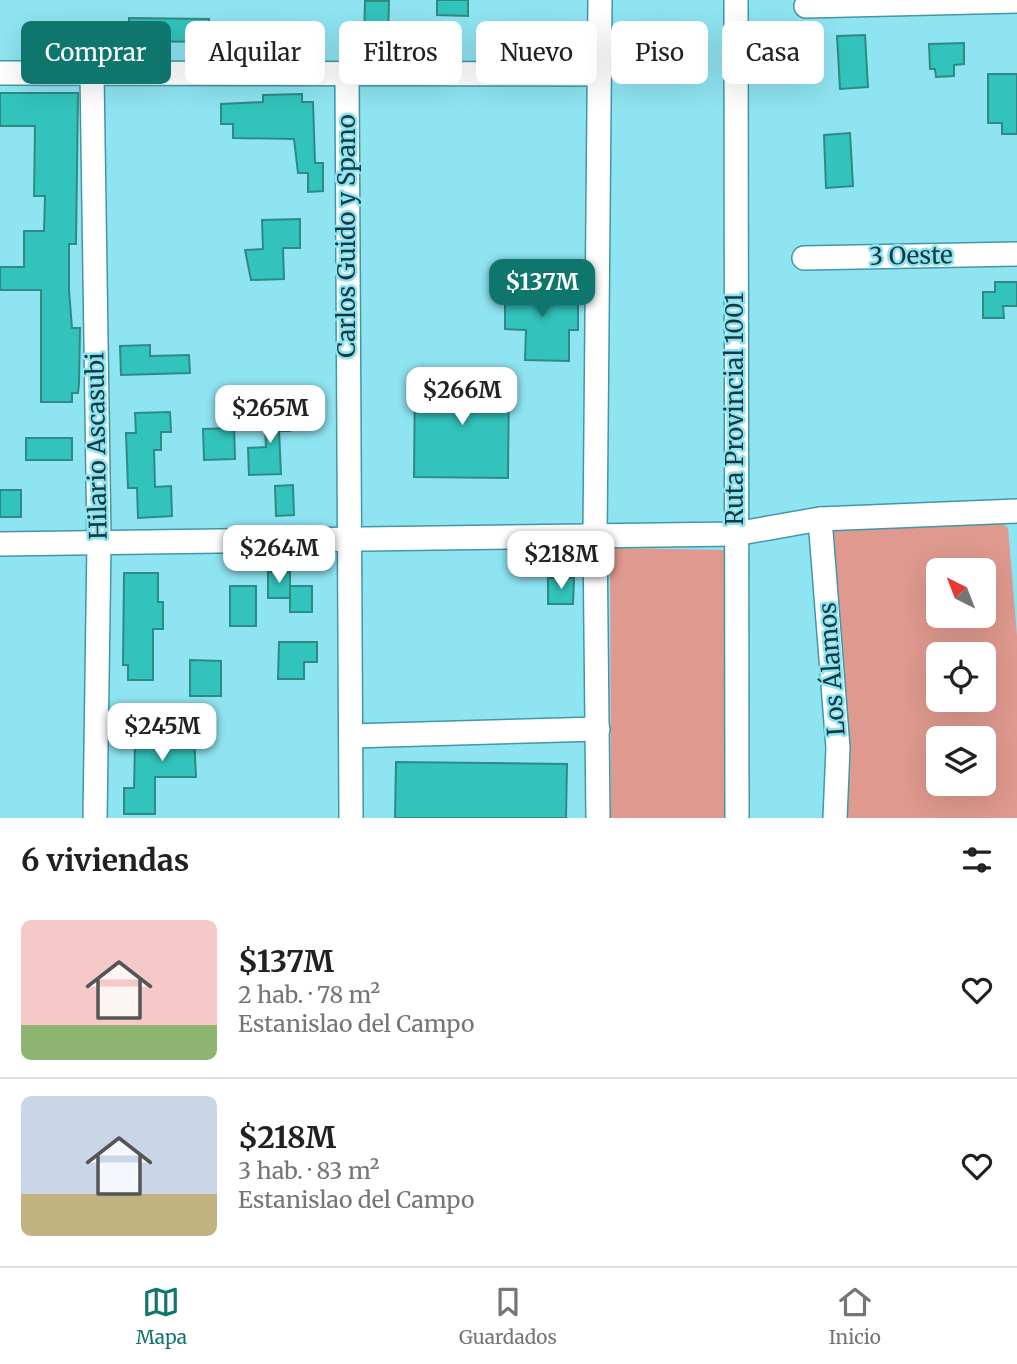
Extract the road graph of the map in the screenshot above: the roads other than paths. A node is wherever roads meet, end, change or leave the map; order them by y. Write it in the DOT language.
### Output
graph roads {
  1 [pos="600,0"];
  2 [pos="736,0"];
  3 [pos="1017,1"];
  4 [pos="806,6"];
  5 [pos="0,73"];
  6 [pos="21,73"];
  7 [pos="171,73"];
  8 [pos="339,74"];
  9 [pos="462,74"];
  10 [pos="600,74"];
  11 [pos="92,84"];
  12 [pos="347,84"];
  13 [pos="1017,254"];
  14 [pos="804,258"];
  15 [pos="1016,516"];
  16 [pos="820,519"];
  17 [pos="735,534"];
  18 [pos="594,536"];
  19 [pos="348,538"];
  20 [pos="99,543"];
  21 [pos="0,544"];
  22 [pos="598,729"];
  23 [pos="351,736"];
  24 [pos="95,818"];
  25 [pos="351,818"];
  26 [pos="598,818"];
  27 [pos="737,818"];
  28 [pos="835,818"];
  1 -- 10 [label="street"];
  2 -- 17 [label="street, Ruta Provincial 1001"];
  3 -- 4 [label="street"];
  5 -- 6 [label="street"];
  7 -- 8 [label="street"];
  9 -- 10 [label="street"];
  10 -- 18 [label="street"];
  11 -- 20 [label="street, Hilario Ascasubi"];
  12 -- 19 [label="street, Carlos Guido y Spano"];
  13 -- 14 [label="street, 3 Oeste"];
  15 -- 16 [label="street"];
  16 -- 17 [label="street"];
  16 -- 28 [label="street, Los Álamos"];
  17 -- 18 [label="street"];
  17 -- 27 [label="street, Ruta Provincial 1001"];
  18 -- 19 [label="street"];
  18 -- 22 [label="street"];
  19 -- 20 [label="street"];
  19 -- 23 [label="street, Carlos Guido y Spano"];
  20 -- 21 [label="street"];
  20 -- 24 [label="street, Hilario Ascasubi"];
  22 -- 23 [label="street"];
  22 -- 26 [label="street"];
  23 -- 25 [label="street, Carlos Guido y Spano"];
}
